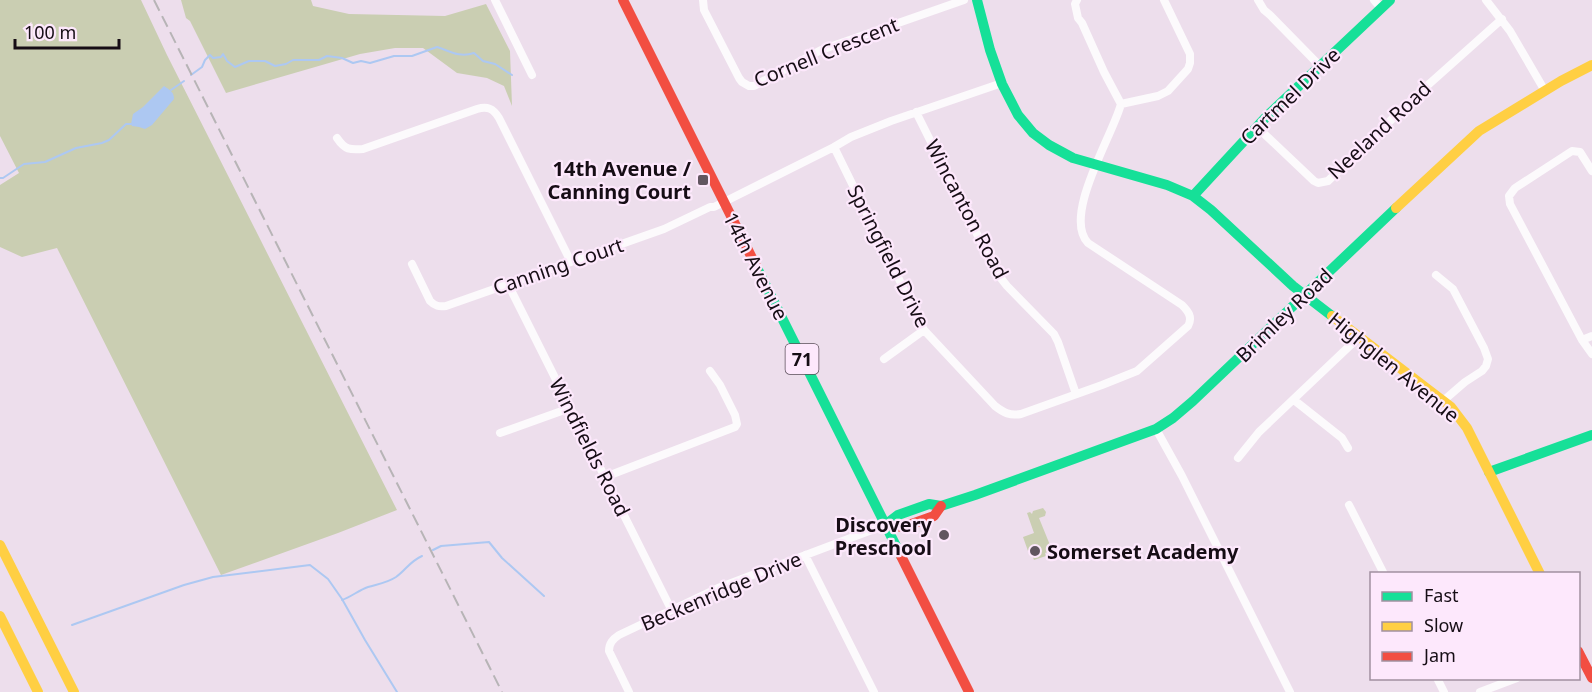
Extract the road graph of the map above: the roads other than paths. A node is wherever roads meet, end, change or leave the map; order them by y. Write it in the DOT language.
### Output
graph roads {
  1 [pos="495,0"];
  2 [pos="623,0"];
  3 [pos="703,0"];
  4 [pos="964,0"];
  5 [pos="977,0"];
  6 [pos="1077,0"];
  7 [pos="1164,0"];
  8 [pos="1258,0"];
  9 [pos="1390,0"];
  10 [pos="1486,0"];
  11 [pos="1377,4"];
  12 [pos="1502,19"];
  13 [pos="1592,65"];
  14 [pos="1320,66"];
  15 [pos="532,75"];
  16 [pos="1002,83"];
  17 [pos="1545,90"];
  18 [pos="1121,104"];
  19 [pos="916,112"];
  20 [pos="1257,127"];
  21 [pos="337,138"];
  22 [pos="834,147"];
  23 [pos="1096,165"];
  24 [pos="1592,171"];
  25 [pos="1193,196"];
  26 [pos="724,202"];
  27 [pos="571,262"];
  28 [pos="412,264"];
  29 [pos="1436,275"];
  30 [pos="508,284"];
  31 [pos="1304,295"];
  32 [pos="924,330"];
  33 [pos="1592,336"];
  34 [pos="1359,337"];
  35 [pos="1582,340"];
  36 [pos="1592,354"];
  37 [pos="884,359"];
  38 [pos="710,371"];
  39 [pos="1076,394"];
  40 [pos="1294,400"];
  41 [pos="1443,401"];
  42 [pos="570,408"];
  43 [pos="1156,429"];
  44 [pos="500,432"];
  45 [pos="1592,435"];
  46 [pos="1348,448"];
  47 [pos="1238,458"];
  48 [pos="1489,472"];
  49 [pos="605,477"];
  50 [pos="1349,505"];
  51 [pos="885,525"];
  52 [pos="0,545"];
  53 [pos="805,555"];
  54 [pos="1383,572"];
  55 [pos="1539,572"];
  56 [pos="671,609"];
  57 [pos="0,616"];
  58 [pos="1580,656"];
  59 [pos="1592,678"];
  60 [pos="1512,680"];
  61 [pos="38,692"];
  62 [pos="74,692"];
  63 [pos="629,692"];
  64 [pos="874,692"];
  65 [pos="969,692"];
  66 [pos="1290,692"];
  67 [pos="1480,692"];
  1 -- 15 [label="street"];
  2 -- 26 [label="main road, 14th Avenue / 71"];
  3 -- 4 [label="street, Cornell Crescent"];
  5 -- 16 [label="main road, Highglen Avenue"];
  6 -- 18 [label="street"];
  7 -- 18 [label="street"];
  8 -- 14 [label="street"];
  9 -- 11 [label="main road, Cartmel Drive"];
  10 -- 12 [label="street"];
  11 -- 14 [label="main road, Cartmel Drive"];
  12 -- 17 [label="street"];
  12 -- 20 [label="street, Neeland Road"];
  13 -- 17 [label="main road, Brimley Road"];
  14 -- 20 [label="main road, Cartmel Drive"];
  16 -- 19 [label="street, Canning Court"];
  16 -- 23 [label="main road, Highglen Avenue"];
  17 -- 31 [label="main road, Brimley Road"];
  18 -- 23 [label="street"];
  19 -- 22 [label="street, Canning Court"];
  19 -- 39 [label="street, Wincanton Road"];
  20 -- 25 [label="main road, Cartmel Drive"];
  21 -- 27 [label="street"];
  22 -- 26 [label="street, Canning Court"];
  22 -- 32 [label="street, Springfield Drive"];
  23 -- 25 [label="main road, Highglen Avenue"];
  23 -- 39 [label="street, Springfield Drive"];
  24 -- 35 [label="street"];
  25 -- 31 [label="main road, Highglen Avenue"];
  26 -- 27 [label="street, Canning Court"];
  26 -- 51 [label="main road, 14th Avenue / 71"];
  27 -- 30 [label="street, Canning Court"];
  28 -- 30 [label="street, Canning Court"];
  29 -- 41 [label="street"];
  30 -- 42 [label="street, Windfields Road"];
  31 -- 34 [label="main road, Highglen Avenue"];
  31 -- 43 [label="main road, Brimley Road"];
  32 -- 37 [label="street"];
  32 -- 39 [label="street, Springfield Drive"];
  33 -- 35 [label="street"];
  34 -- 40 [label="street"];
  34 -- 41 [label="main road, Highglen Avenue"];
  35 -- 36 [label="street"];
  38 -- 49 [label="street"];
  40 -- 46 [label="street"];
  40 -- 47 [label="street"];
  41 -- 48 [label="main road, Highglen Avenue"];
  42 -- 44 [label="street"];
  42 -- 49 [label="street, Windfields Road"];
  43 -- 51 [label="main road, Brimley Road"];
  43 -- 66 [label="street"];
  45 -- 48 [label="main road"];
  48 -- 55 [label="main road, Highglen Avenue"];
  49 -- 56 [label="street, Windfields Road"];
  50 -- 54 [label="street"];
  51 -- 53 [label="street, Beckenridge Drive"];
  51 -- 65 [label="main road, 14th Avenue / 71"];
  52 -- 62 [label="main road"];
  53 -- 56 [label="street, Beckenridge Drive"];
  53 -- 64 [label="street"];
  56 -- 63 [label="street, Beckenridge Drive"];
  57 -- 61 [label="main road"];
  58 -- 59 [label="main road"];
  60 -- 67 [label="street"];
}
